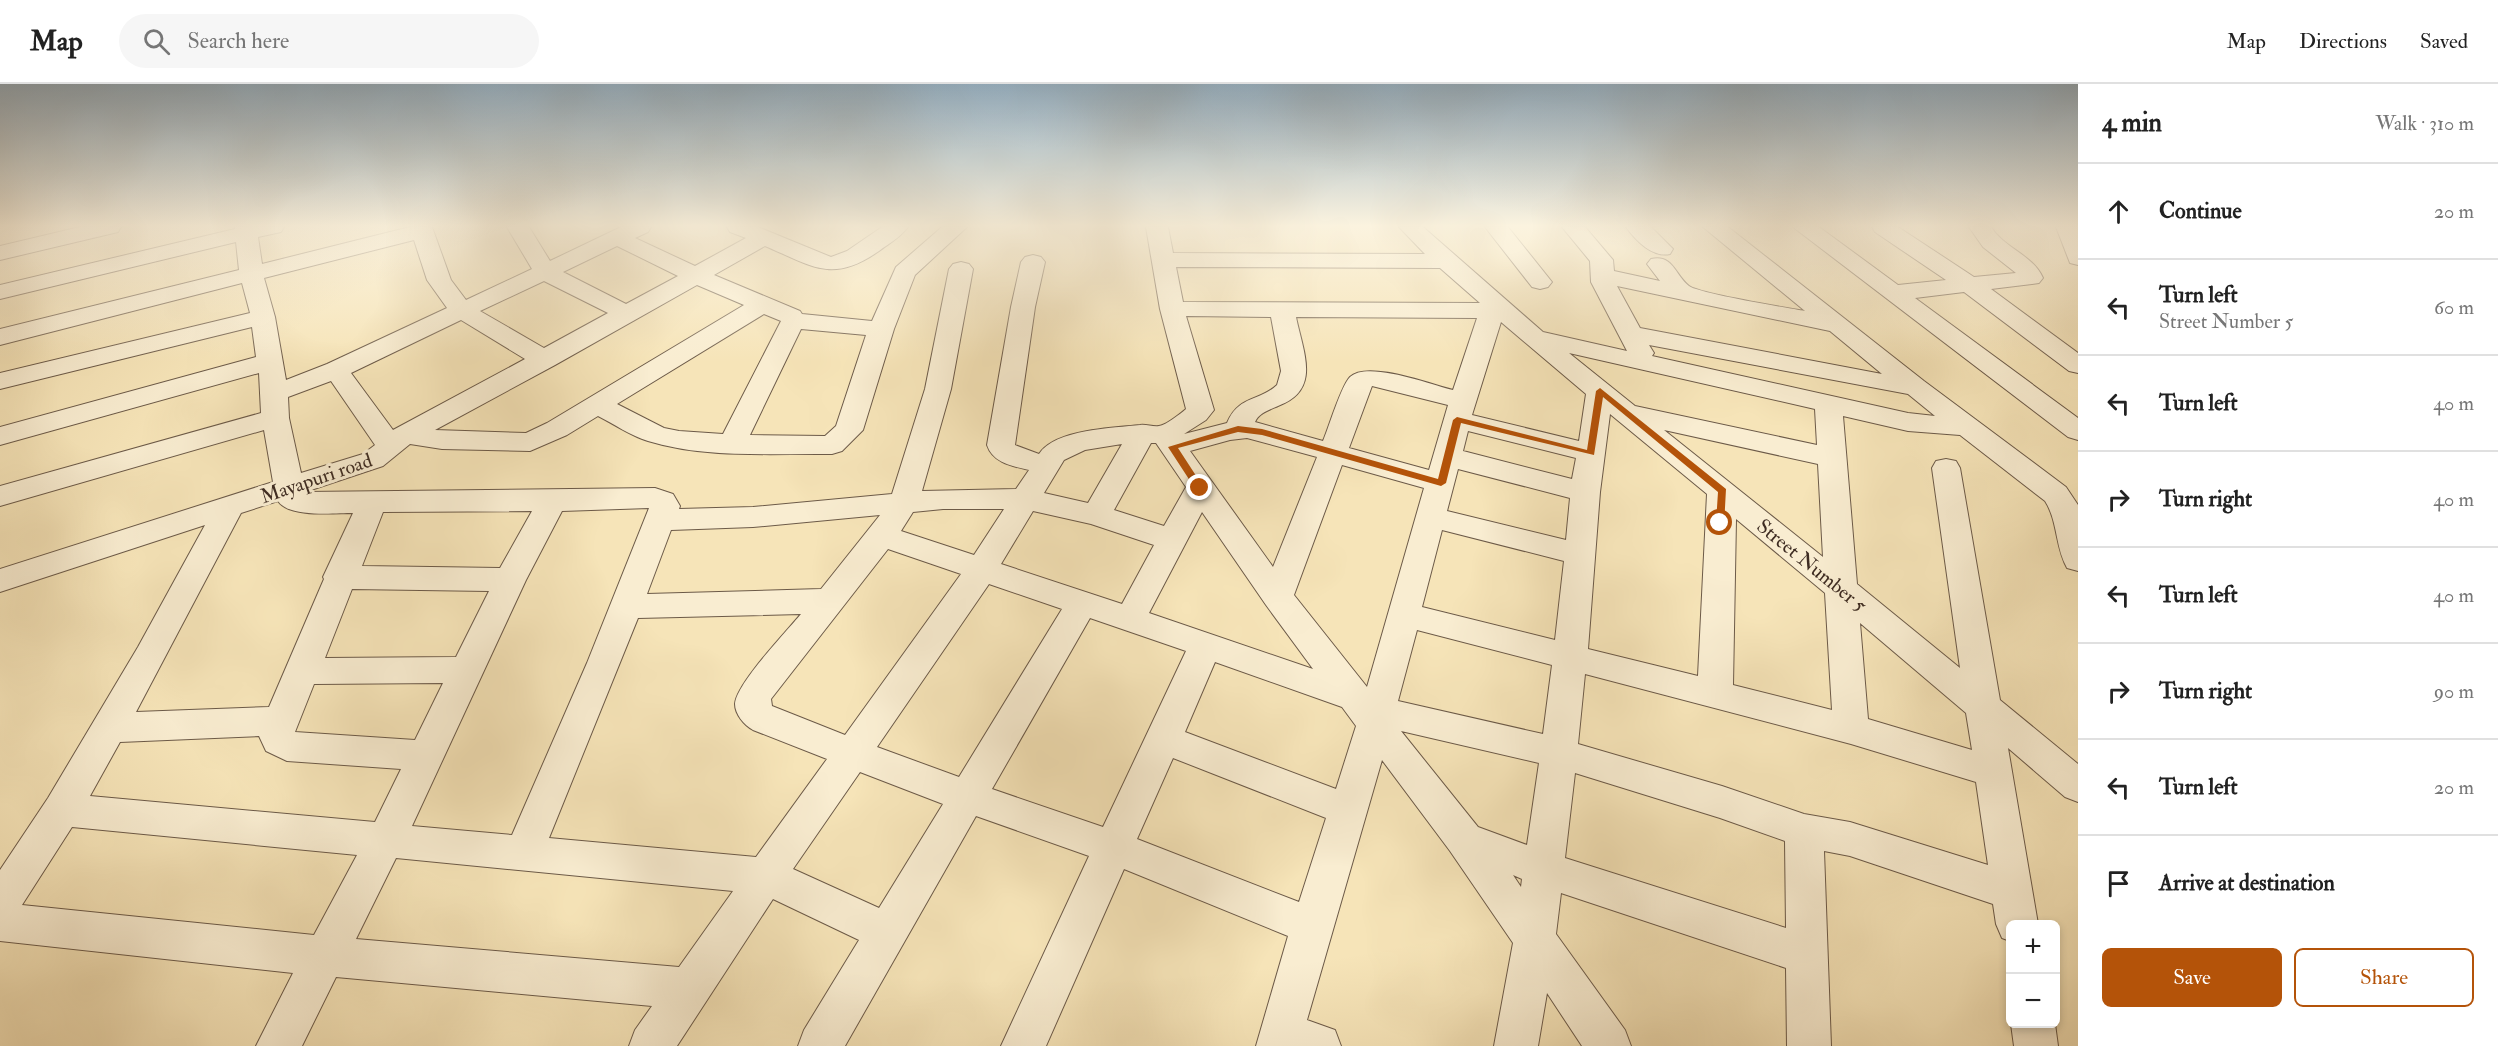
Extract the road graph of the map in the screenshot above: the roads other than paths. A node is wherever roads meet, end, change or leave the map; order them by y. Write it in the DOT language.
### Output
graph roads {
  1 [pos="80,272"];
  2 [pos="255,272"];
  3 [pos="436,272"];
  4 [pos="545,272"];
  5 [pos="691,272"];
  6 [pos="704,272"];
  7 [pos="904,272"];
  8 [pos="960,272"];
  9 [pos="1031,272"];
  10 [pos="1166,272"];
  11 [pos="1457,272"];
  12 [pos="1532,272"];
  13 [pos="1602,272"];
  14 [pos="1669,272"];
  15 [pos="1770,272"];
  16 [pos="1864,272"];
  17 [pos="1950,272"];
  18 [pos="2028,272"];
  19 [pos="251,273"];
  20 [pos="697,276"];
  21 [pos="1602,276"];
  22 [pos="1540,282"];
  23 [pos="1968,284"];
  24 [pos="0,292"];
  25 [pos="1892,293"];
  26 [pos="1684,295"];
  27 [pos="762,304"];
  28 [pos="1172,309"];
  29 [pos="463,311"];
  30 [pos="1282,311"];
  31 [pos="1498,311"];
  32 [pos="628,314"];
  33 [pos="262,316"];
  34 [pos="793,321"];
  35 [pos="1837,326"];
  36 [pos="881,329"];
  37 [pos="1631,334"];
  38 [pos="0,337"];
  39 [pos="1535,338"];
  40 [pos="546,360"];
  41 [pos="268,362"];
  42 [pos="1647,364"];
  43 [pos="2078,365"];
  44 [pos="336,370"];
  45 [pos="0,381"];
  46 [pos="1915,387"];
  47 [pos="1600,391"];
  48 [pos="596,404"];
  49 [pos="1828,404"];
  50 [pos="275,406"];
  51 [pos="1460,410"];
  52 [pos="1626,412"];
  53 [pos="1967,427"];
  54 [pos="1238,429"];
  55 [pos="2078,431"];
  56 [pos="0,436"];
  57 [pos="1161,438"];
  58 [pos="398,439"];
  59 [pos="732,444"];
  60 [pos="1333,452"];
  61 [pos="1591,453"];
  62 [pos="1833,458"];
  63 [pos="1044,464"];
  64 [pos="1946,468"];
  65 [pos="1445,470"];
  66 [pos="1200,488"];
  67 [pos="289,489"];
  68 [pos="1722,491"];
  69 [pos="1585,492"];
  70 [pos="0,496"];
  71 [pos="1026,499"];
  72 [pos="552,501"];
  73 [pos="372,503"];
  74 [pos="904,503"];
  75 [pos="229,508"];
  76 [pos="1096,515"];
  77 [pos="1432,517"];
  78 [pos="661,520"];
  79 [pos="882,536"];
  80 [pos="1171,539"];
  81 [pos="1579,554"];
  82 [pos="2077,556"];
  83 [pos="982,569"];
  84 [pos="339,577"];
  85 [pos="510,580"];
  86 [pos="0,582"];
  87 [pos="1843,590"];
  88 [pos="1277,597"];
  89 [pos="827,601"];
  90 [pos="1082,603"];
  91 [pos="627,606"];
  92 [pos="1405,615"];
  93 [pos="1130,619"];
  94 [pos="1206,645"];
  95 [pos="1569,655"];
  96 [pos="466,670"];
  97 [pos="301,671"];
  98 [pos="1715,694"];
  99 [pos="1981,705"];
  100 [pos="1369,710"];
  101 [pos="281,721"];
  102 [pos="108,728"];
  103 [pos="1851,729"];
  104 [pos="1163,739"];
  105 [pos="852,753"];
  106 [pos="1559,753"];
  107 [pos="425,756"];
  108 [pos="1991,771"];
  109 [pos="2078,786"];
  110 [pos="968,797"];
  111 [pos="62,810"];
  112 [pos="1348,810"];
  113 [pos="1804,831"];
  114 [pos="386,838"];
  115 [pos="1464,839"];
  116 [pos="1114,848"];
  117 [pos="524,852"];
  118 [pos="1543,869"];
  119 [pos="766,876"];
  120 [pos="0,904"];
  121 [pos="2014,908"];
  122 [pos="0,922"];
  123 [pos="1312,926"];
  124 [pos="886,932"];
  125 [pos="1534,940"];
  126 [pos="1805,954"];
  127 [pos="323,956"];
  128 [pos="690,989"];
  129 [pos="2034,1028"];
  130 [pos="1293,1042"];
  131 [pos="279,1046"];
  132 [pos="651,1046"];
  133 [pos="820,1046"];
  134 [pos="1023,1046"];
  135 [pos="1516,1046"];
  136 [pos="1609,1046"];
  137 [pos="1809,1046"];
  138 [pos="2037,1046"];
  1 -- 24 [label="street"];
  2 -- 19 [label="street"];
  3 -- 29 [label="street"];
  4 -- 29 [label="street"];
  4 -- 32 [label="street"];
  5 -- 20 [label="street"];
  6 -- 20 [label="street"];
  7 -- 36 [label="street"];
  8 -- 74 [label="street"];
  9 -- 63 [label="street"];
  10 -- 28 [label="street"];
  11 -- 31 [label="street, Street Number 5"];
  12 -- 22 [label="street"];
  13 -- 21 [label="street"];
  14 -- 26 [label="street"];
  15 -- 35 [label="street"];
  16 -- 25 [label="street"];
  17 -- 23 [label="street"];
  18 -- 23 [label="street"];
  19 -- 33 [label="street"];
  19 -- 38 [label="street"];
  20 -- 27 [label="street"];
  20 -- 32 [label="street"];
  21 -- 26 [label="street"];
  21 -- 37 [label="street"];
  23 -- 25 [label="street"];
  23 -- 43 [label="street"];
  25 -- 55 [label="street"];
  26 -- 35 [label="street"];
  27 -- 34 [label="street"];
  27 -- 48 [label="street"];
  28 -- 30 [label="street"];
  28 -- 57 [label="street"];
  29 -- 40 [label="street"];
  29 -- 44 [label="street"];
  30 -- 31 [label="street"];
  30 -- 54 [label="street"];
  31 -- 39 [label="street, Street Number 5"];
  31 -- 51 [label="street"];
  32 -- 40 [label="street"];
  33 -- 41 [label="street"];
  33 -- 45 [label="street"];
  34 -- 36 [label="street"];
  34 -- 59 [label="street"];
  35 -- 46 [label="street"];
  36 -- 59 [label="street"];
  37 -- 42 [label="street"];
  37 -- 46 [label="street"];
  39 -- 42 [label="street"];
  39 -- 47 [label="street, Street Number 5"];
  40 -- 58 [label="street"];
  41 -- 50 [label="street"];
  41 -- 56 [label="street"];
  42 -- 49 [label="street"];
  44 -- 50 [label="street"];
  44 -- 58 [label="street, Mayapuri road"];
  46 -- 53 [label="street"];
  47 -- 52 [label="street, Street Number 5"];
  47 -- 61 [label="street"];
  48 -- 58 [label="street"];
  48 -- 59 [label="street"];
  49 -- 53 [label="street"];
  49 -- 62 [label="street"];
  50 -- 67 [label="street"];
  50 -- 70 [label="street"];
  51 -- 60 [label="street"];
  51 -- 61 [label="street"];
  51 -- 65 [label="street"];
  52 -- 62 [label="street"];
  52 -- 68 [label="street, Street Number 5"];
  53 -- 82 [label="street"];
  54 -- 57 [label="street"];
  54 -- 60 [label="street"];
  57 -- 63 [label="street"];
  57 -- 66 [label="street"];
  57 -- 76 [label="street"];
  58 -- 67 [label="street, Mayapuri road"];
  60 -- 65 [label="street"];
  60 -- 88 [label="street"];
  61 -- 69 [label="street"];
  62 -- 87 [label="street"];
  63 -- 71 [label="street"];
  64 -- 99 [label="street"];
  65 -- 69 [label="street"];
  65 -- 77 [label="street"];
  66 -- 80 [label="street"];
  66 -- 88 [label="street"];
  67 -- 73 [label="street"];
  67 -- 75 [label="street, Mayapuri road"];
  68 -- 87 [label="street, Street Number 5"];
  68 -- 98 [label="street"];
  69 -- 81 [label="street"];
  71 -- 74 [label="street"];
  71 -- 76 [label="street"];
  71 -- 83 [label="street"];
  72 -- 73 [label="street"];
  72 -- 78 [label="street"];
  72 -- 85 [label="street"];
  73 -- 84 [label="street"];
  74 -- 78 [label="street"];
  74 -- 79 [label="street"];
  75 -- 86 [label="street, Mayapuri road"];
  75 -- 102 [label="street"];
  76 -- 80 [label="street"];
  77 -- 81 [label="street"];
  77 -- 92 [label="street"];
  78 -- 91 [label="street"];
  79 -- 83 [label="street"];
  79 -- 89 [label="street"];
  80 -- 93 [label="street"];
  81 -- 95 [label="street"];
  83 -- 90 [label="street"];
  83 -- 105 [label="street"];
  84 -- 85 [label="street"];
  84 -- 97 [label="street"];
  85 -- 96 [label="street"];
  87 -- 99 [label="street, Street Number 5"];
  87 -- 103 [label="street"];
  88 -- 100 [label="street"];
  89 -- 91 [label="street"];
  89 -- 105 [label="street"];
  90 -- 93 [label="street"];
  90 -- 110 [label="street"];
  91 -- 117 [label="street"];
  92 -- 95 [label="street"];
  92 -- 100 [label="street"];
  93 -- 94 [label="street"];
  94 -- 100 [label="street"];
  94 -- 104 [label="street"];
  95 -- 98 [label="street"];
  95 -- 106 [label="street"];
  96 -- 97 [label="street"];
  96 -- 107 [label="street"];
  97 -- 101 [label="street"];
  98 -- 103 [label="street"];
  99 -- 108 [label="street"];
  99 -- 109 [label="street, Street Number 5"];
  100 -- 106 [label="street"];
  100 -- 112 [label="street"];
  100 -- 115 [label="street"];
  101 -- 102 [label="street"];
  101 -- 107 [label="street"];
  102 -- 111 [label="street"];
  103 -- 108 [label="street"];
  104 -- 112 [label="street"];
  104 -- 116 [label="street"];
  105 -- 110 [label="street"];
  105 -- 119 [label="street"];
  106 -- 113 [label="street"];
  106 -- 118 [label="street"];
  107 -- 114 [label="street"];
  108 -- 121 [label="street"];
  110 -- 116 [label="street"];
  110 -- 124 [label="street"];
  111 -- 114 [label="street"];
  111 -- 120 [label="street"];
  112 -- 123 [label="street"];
  113 -- 121 [label="street"];
  113 -- 126 [label="street"];
  114 -- 117 [label="street"];
  114 -- 127 [label="street"];
  115 -- 118 [label="street"];
  115 -- 125 [label="street"];
  116 -- 123 [label="street"];
  116 -- 134 [label="street"];
  117 -- 119 [label="street"];
  118 -- 125 [label="street"];
  118 -- 126 [label="street"];
  119 -- 124 [label="street"];
  119 -- 128 [label="street"];
  122 -- 127 [label="street"];
  123 -- 130 [label="street"];
  124 -- 133 [label="street"];
  125 -- 135 [label="street"];
  125 -- 136 [label="street"];
  126 -- 137 [label="street"];
  127 -- 128 [label="street"];
  127 -- 131 [label="street"];
  128 -- 132 [label="street"];
  129 -- 138 [label="street"];
}
